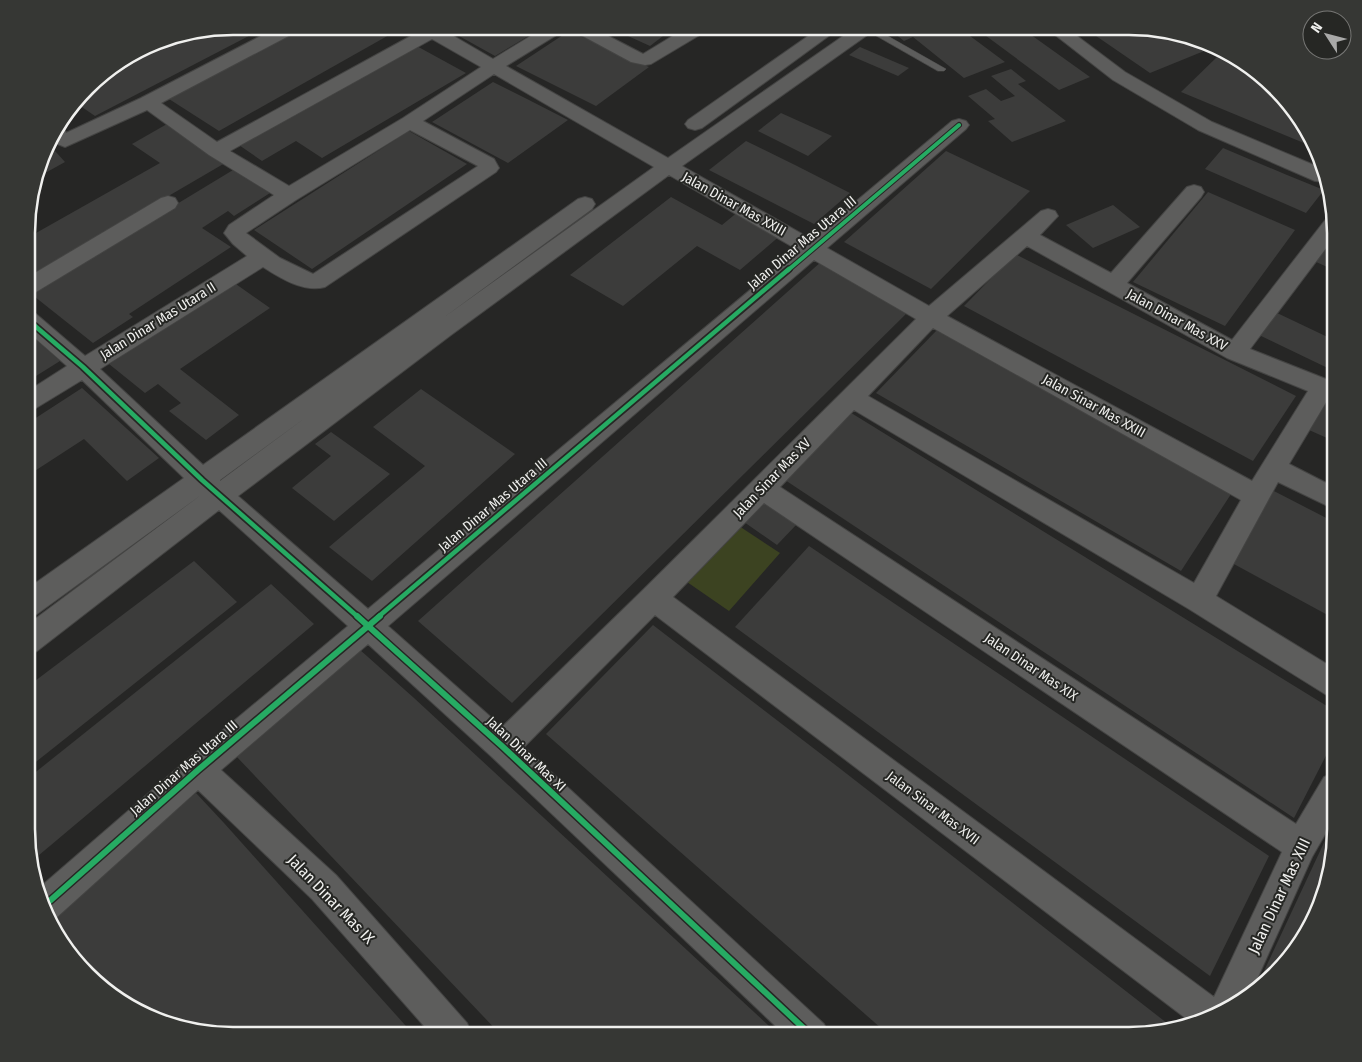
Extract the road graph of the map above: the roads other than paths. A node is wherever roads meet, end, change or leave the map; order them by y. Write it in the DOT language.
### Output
graph roads {
  1 [pos="273,35"];
  2 [pos="420,35"];
  3 [pos="443,35"];
  4 [pos="545,35"];
  5 [pos="592,35"];
  6 [pos="687,35"];
  7 [pos="820,35"];
  8 [pos="854,35"];
  9 [pos="880,35"];
  10 [pos="1065,35"];
  11 [pos="492,67"];
  12 [pos="941,69"];
  13 [pos="148,102"];
  14 [pos="410,122"];
  15 [pos="959,125"];
  16 [pos="59,139"];
  17 [pos="216,151"];
  18 [pos="658,161"];
  19 [pos="1317,174"];
  20 [pos="1194,192"];
  21 [pos="289,195"];
  22 [pos="168,202"];
  23 [pos="1048,216"];
  24 [pos="1327,232"];
  25 [pos="1024,235"];
  26 [pos="813,248"];
  27 [pos="262,257"];
  28 [pos="35,283"];
  29 [pos="1113,285"];
  30 [pos="931,317"];
  31 [pos="35,326"];
  32 [pos="1235,352"];
  33 [pos="83,367"];
  34 [pos="1327,389"];
  35 [pos="1327,393"];
  36 [pos="851,397"];
  37 [pos="35,398"];
  38 [pos="1273,468"];
  39 [pos="210,487"];
  40 [pos="762,488"];
  41 [pos="1327,495"];
  42 [pos="1256,496"];
  43 [pos="654,598"];
  44 [pos="35,600"];
  45 [pos="1199,600"];
  46 [pos="368,626"];
  47 [pos="35,635"];
  48 [pos="1327,680"];
  49 [pos="503,747"];
  50 [pos="198,770"];
  51 [pos="1327,802"];
  52 [pos="1301,846"];
  53 [pos="49,902"];
  54 [pos="1230,999"];
  55 [pos="1205,1012"];
  56 [pos="448,1027"];
  57 [pos="802,1027"];
  1 -- 13 [label="street"];
  2 -- 17 [label="street"];
  3 -- 11 [label="street"];
  4 -- 11 [label="street"];
  5 -- 6 [label="street"];
  7 -- 18 [label="street"];
  8 -- 18 [label="street"];
  9 -- 12 [label="lane"];
  10 -- 19 [label="street"];
  11 -- 14 [label="street"];
  11 -- 18 [label="street"];
  13 -- 16 [label="street"];
  13 -- 17 [label="street"];
  14 -- 21 [label="street"];
  14 -- 27 [label="street"];
  15 -- 26 [label="street, Jalan Dinar Mas Utara III"];
  17 -- 21 [label="street"];
  18 -- 26 [label="street, Jalan Dinar Mas XXIII"];
  18 -- 39 [label="street"];
  20 -- 29 [label="street"];
  21 -- 27 [label="street"];
  22 -- 28 [label="street"];
  23 -- 25 [label="street, Jalan Sinar Mas XV"];
  24 -- 32 [label="street"];
  25 -- 29 [label="street, Jalan Dinar Mas XXV"];
  25 -- 30 [label="street, Jalan Sinar Mas XV"];
  26 -- 30 [label="street, Jalan Dinar Mas XXIII"];
  26 -- 46 [label="street, Jalan Dinar Mas Utara III"];
  27 -- 33 [label="street, Jalan Dinar Mas Utara II"];
  29 -- 32 [label="street, Jalan Dinar Mas XXV"];
  30 -- 36 [label="street, Jalan Sinar Mas XV"];
  30 -- 42 [label="street, Jalan Sinar Mas XXIII"];
  31 -- 33 [label="street, Jalan Dinar Mas XI"];
  32 -- 34 [label="street, Jalan Dinar Mas XXV"];
  33 -- 37 [label="street, Jalan Dinar Mas Utara II"];
  33 -- 39 [label="street, Jalan Dinar Mas XI"];
  35 -- 38 [label="street"];
  36 -- 40 [label="street, Jalan Sinar Mas XV"];
  36 -- 45 [label="street"];
  38 -- 41 [label="street"];
  38 -- 42 [label="street"];
  39 -- 44 [label="street"];
  39 -- 46 [label="street, Jalan Dinar Mas XI"];
  39 -- 47 [label="street"];
  40 -- 43 [label="street, Jalan Sinar Mas XV"];
  40 -- 52 [label="street, Jalan Dinar Mas XIX"];
  42 -- 45 [label="street"];
  43 -- 49 [label="street, Jalan Sinar Mas XV"];
  43 -- 55 [label="street, Jalan Sinar Mas XVII"];
  45 -- 48 [label="street"];
  46 -- 49 [label="street, Jalan Dinar Mas XI"];
  46 -- 50 [label="street, Jalan Dinar Mas Utara III"];
  49 -- 57 [label="street, Jalan Dinar Mas XI"];
  50 -- 53 [label="street, Jalan Dinar Mas Utara III"];
  50 -- 56 [label="street, Jalan Dinar Mas IX"];
  51 -- 52 [label="street, Jalan Dinar Mas XIII"];
  52 -- 54 [label="street, Jalan Dinar Mas XIII"];
}
